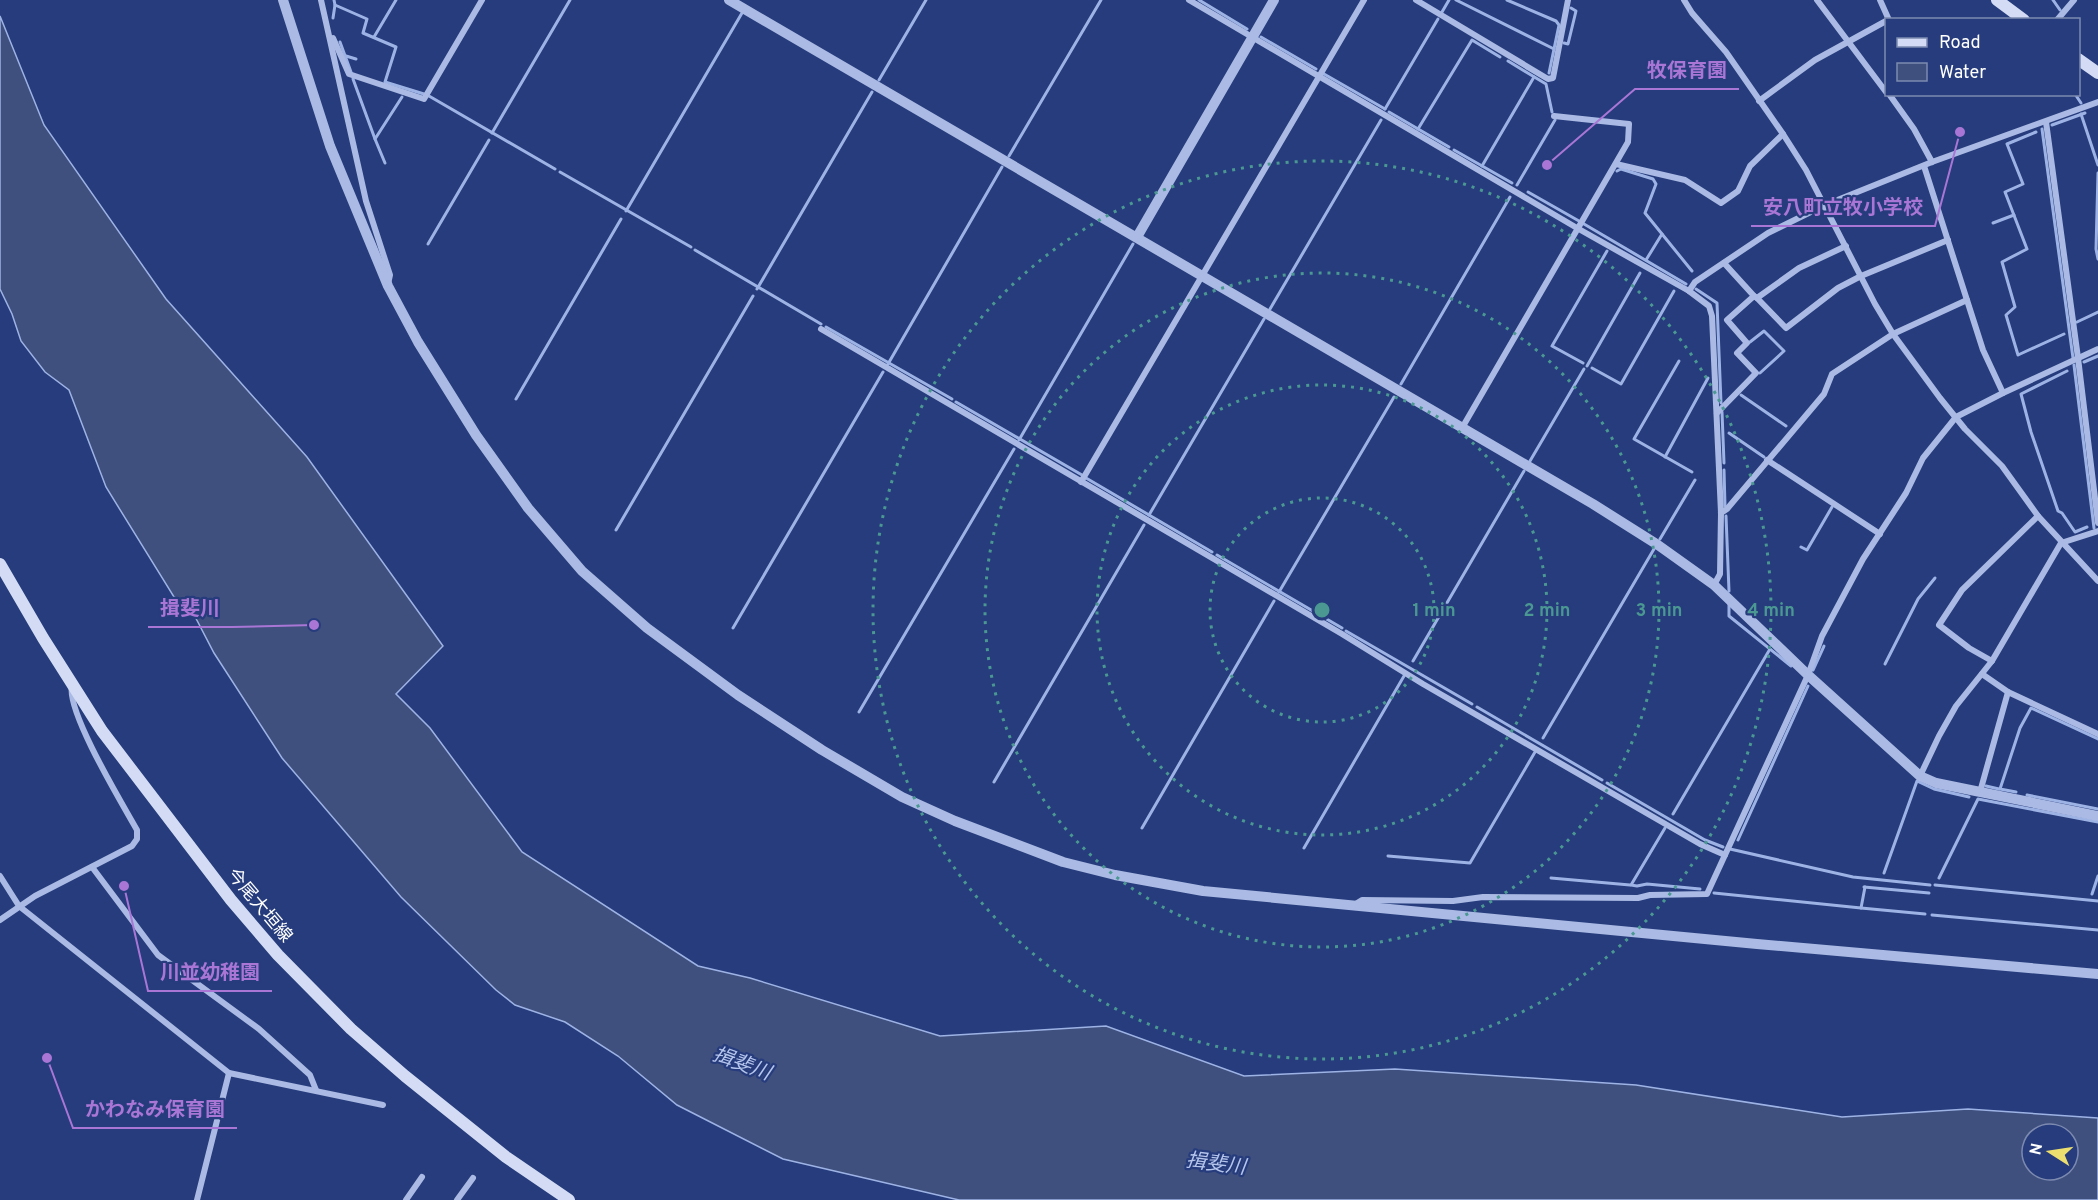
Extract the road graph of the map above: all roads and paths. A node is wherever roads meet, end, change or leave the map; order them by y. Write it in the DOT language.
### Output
graph roads {
  1 [pos="283,0"];
  2 [pos="321,0"];
  3 [pos="483,0"];
  4 [pos="729,0"];
  5 [pos="1189,0"];
  6 [pos="1274,0"];
  7 [pos="1364,0"];
  8 [pos="1416,0"];
  9 [pos="1568,0"];
  10 [pos="1684,0"];
  11 [pos="1816,0"];
  12 [pos="1880,0"];
  13 [pos="1997,0"];
  14 [pos="2074,0"];
  15 [pos="1887,18"];
  16 [pos="2021,18"];
  17 [pos="2059,18"];
  18 [pos="1885,22"];
  19 [pos="328,25"];
  20 [pos="1253,37"];
  21 [pos="1849,40"];
  22 [pos="2080,60"];
  23 [pos="2098,73"];
  24 [pos="1319,76"];
  25 [pos="1885,89"];
  26 [pos="1890,96"];
  27 [pos="1759,101"];
  28 [pos="2098,102"];
  29 [pos="1554,116"];
  30 [pos="2046,122"];
  31 [pos="1783,134"];
  32 [pos="1932,162"];
  33 [pos="1616,164"];
  34 [pos="1924,166"];
  35 [pos="1826,205"];
  36 [pos="1577,228"];
  37 [pos="1137,237"];
  38 [pos="1948,240"];
  39 [pos="1846,246"];
  40 [pos="1724,263"];
  41 [pos="1202,276"];
  42 [pos="1861,276"];
  43 [pos="388,286"];
  44 [pos="1689,291"];
  45 [pos="1756,297"];
  46 [pos="1967,300"];
  47 [pos="821,329"];
  48 [pos="1893,334"];
  49 [pos="2098,349"];
  50 [pos="2078,358"];
  51 [pos="2003,393"];
  52 [pos="1717,412"];
  53 [pos="1956,417"];
  54 [pos="1462,428"];
  55 [pos="1767,460"];
  56 [pos="1081,482"];
  57 [pos="1721,513"];
  58 [pos="2038,516"];
  59 [pos="2098,523"];
  60 [pos="2098,531"];
  61 [pos="1880,534"];
  62 [pos="2061,543"];
  63 [pos="0,564"];
  64 [pos="2098,581"];
  65 [pos="1714,585"];
  66 [pos="1992,661"];
  67 [pos="1982,674"];
  68 [pos="1808,675"];
  69 [pos="72,684"];
  70 [pos="2008,692"];
  71 [pos="2098,734"];
  72 [pos="1920,776"];
  73 [pos="1980,792"];
  74 [pos="2098,816"];
  75 [pos="1725,855"];
  76 [pos="92,867"];
  77 [pos="0,876"];
  78 [pos="1354,905"];
  79 [pos="19,906"];
  80 [pos="0,920"];
  81 [pos="2098,974"];
  82 [pos="229,1073"];
  83 [pos="316,1090"];
  84 [pos="383,1105"];
  85 [pos="422,1177"];
  86 [pos="473,1178"];
  87 [pos="197,1200"];
  88 [pos="406,1200"];
  89 [pos="457,1200"];
  90 [pos="569,1200"];
  1 -- 43 [label="street"];
  2 -- 19 [label="street"];
  3 -- 19 [label="street"];
  4 -- 37 [label="street"];
  5 -- 20 [label="street"];
  6 -- 20 [label="street"];
  7 -- 24 [label="street"];
  8 -- 9 [label="street"];
  10 -- 27 [label="street"];
  11 -- 21 [label="street"];
  12 -- 15 [label="street"];
  13 -- 16 [label="main road"];
  14 -- 17 [label="street"];
  18 -- 21 [label="street"];
  19 -- 43 [label="street"];
  20 -- 24 [label="street"];
  20 -- 37 [label="street"];
  21 -- 25 [label="street"];
  21 -- 27 [label="street"];
  22 -- 23 [label="main road"];
  24 -- 36 [label="street"];
  24 -- 41 [label="street"];
  26 -- 32 [label="street"];
  27 -- 31 [label="street"];
  28 -- 30 [label="street"];
  29 -- 33 [label="street"];
  30 -- 32 [label="street"];
  30 -- 50 [label="street"];
  31 -- 33 [label="street"];
  31 -- 35 [label="street"];
  32 -- 34 [label="street"];
  33 -- 36 [label="street"];
  34 -- 35 [label="street"];
  34 -- 38 [label="street"];
  35 -- 39 [label="street"];
  35 -- 40 [label="street"];
  36 -- 44 [label="street"];
  36 -- 54 [label="street"];
  37 -- 41 [label="street"];
  38 -- 42 [label="street"];
  38 -- 46 [label="street"];
  39 -- 42 [label="street"];
  39 -- 45 [label="street"];
  40 -- 44 [label="street"];
  40 -- 45 [label="street"];
  41 -- 54 [label="street"];
  41 -- 56 [label="street"];
  42 -- 45 [label="street"];
  42 -- 48 [label="street"];
  43 -- 78 [label="street"];
  44 -- 52 [label="street"];
  45 -- 52 [label="street"];
  46 -- 48 [label="street"];
  46 -- 51 [label="street"];
  47 -- 56 [label="street"];
  48 -- 53 [label="street"];
  48 -- 55 [label="street"];
  49 -- 50 [label="street"];
  50 -- 51 [label="street"];
  50 -- 59 [label="street"];
  51 -- 53 [label="street"];
  52 -- 57 [label="street"];
  53 -- 58 [label="street"];
  53 -- 61 [label="street"];
  54 -- 65 [label="street"];
  55 -- 57 [label="street"];
  55 -- 61 [label="street"];
  56 -- 75 [label="street"];
  57 -- 65 [label="street"];
  58 -- 62 [label="street"];
  58 -- 66 [label="street"];
  60 -- 62 [label="street"];
  61 -- 68 [label="street"];
  62 -- 64 [label="street"];
  62 -- 66 [label="street"];
  63 -- 69 [label="main road, 今尾大垣線"];
  65 -- 68 [label="street"];
  66 -- 67 [label="street"];
  67 -- 70 [label="street"];
  67 -- 72 [label="street"];
  68 -- 72 [label="street"];
  68 -- 75 [label="street"];
  69 -- 76 [label="street"];
  69 -- 90 [label="main road, 今尾大垣線"];
  70 -- 71 [label="street"];
  70 -- 73 [label="street"];
  72 -- 73 [label="street"];
  73 -- 74 [label="street"];
  75 -- 78 [label="street"];
  76 -- 79 [label="street"];
  76 -- 83 [label="street"];
  77 -- 79 [label="street"];
  78 -- 81 [label="street"];
  79 -- 80 [label="street"];
  79 -- 82 [label="street"];
  82 -- 83 [label="street"];
  82 -- 87 [label="street"];
  83 -- 84 [label="street"];
  85 -- 88 [label="street"];
  86 -- 89 [label="street"];
}
